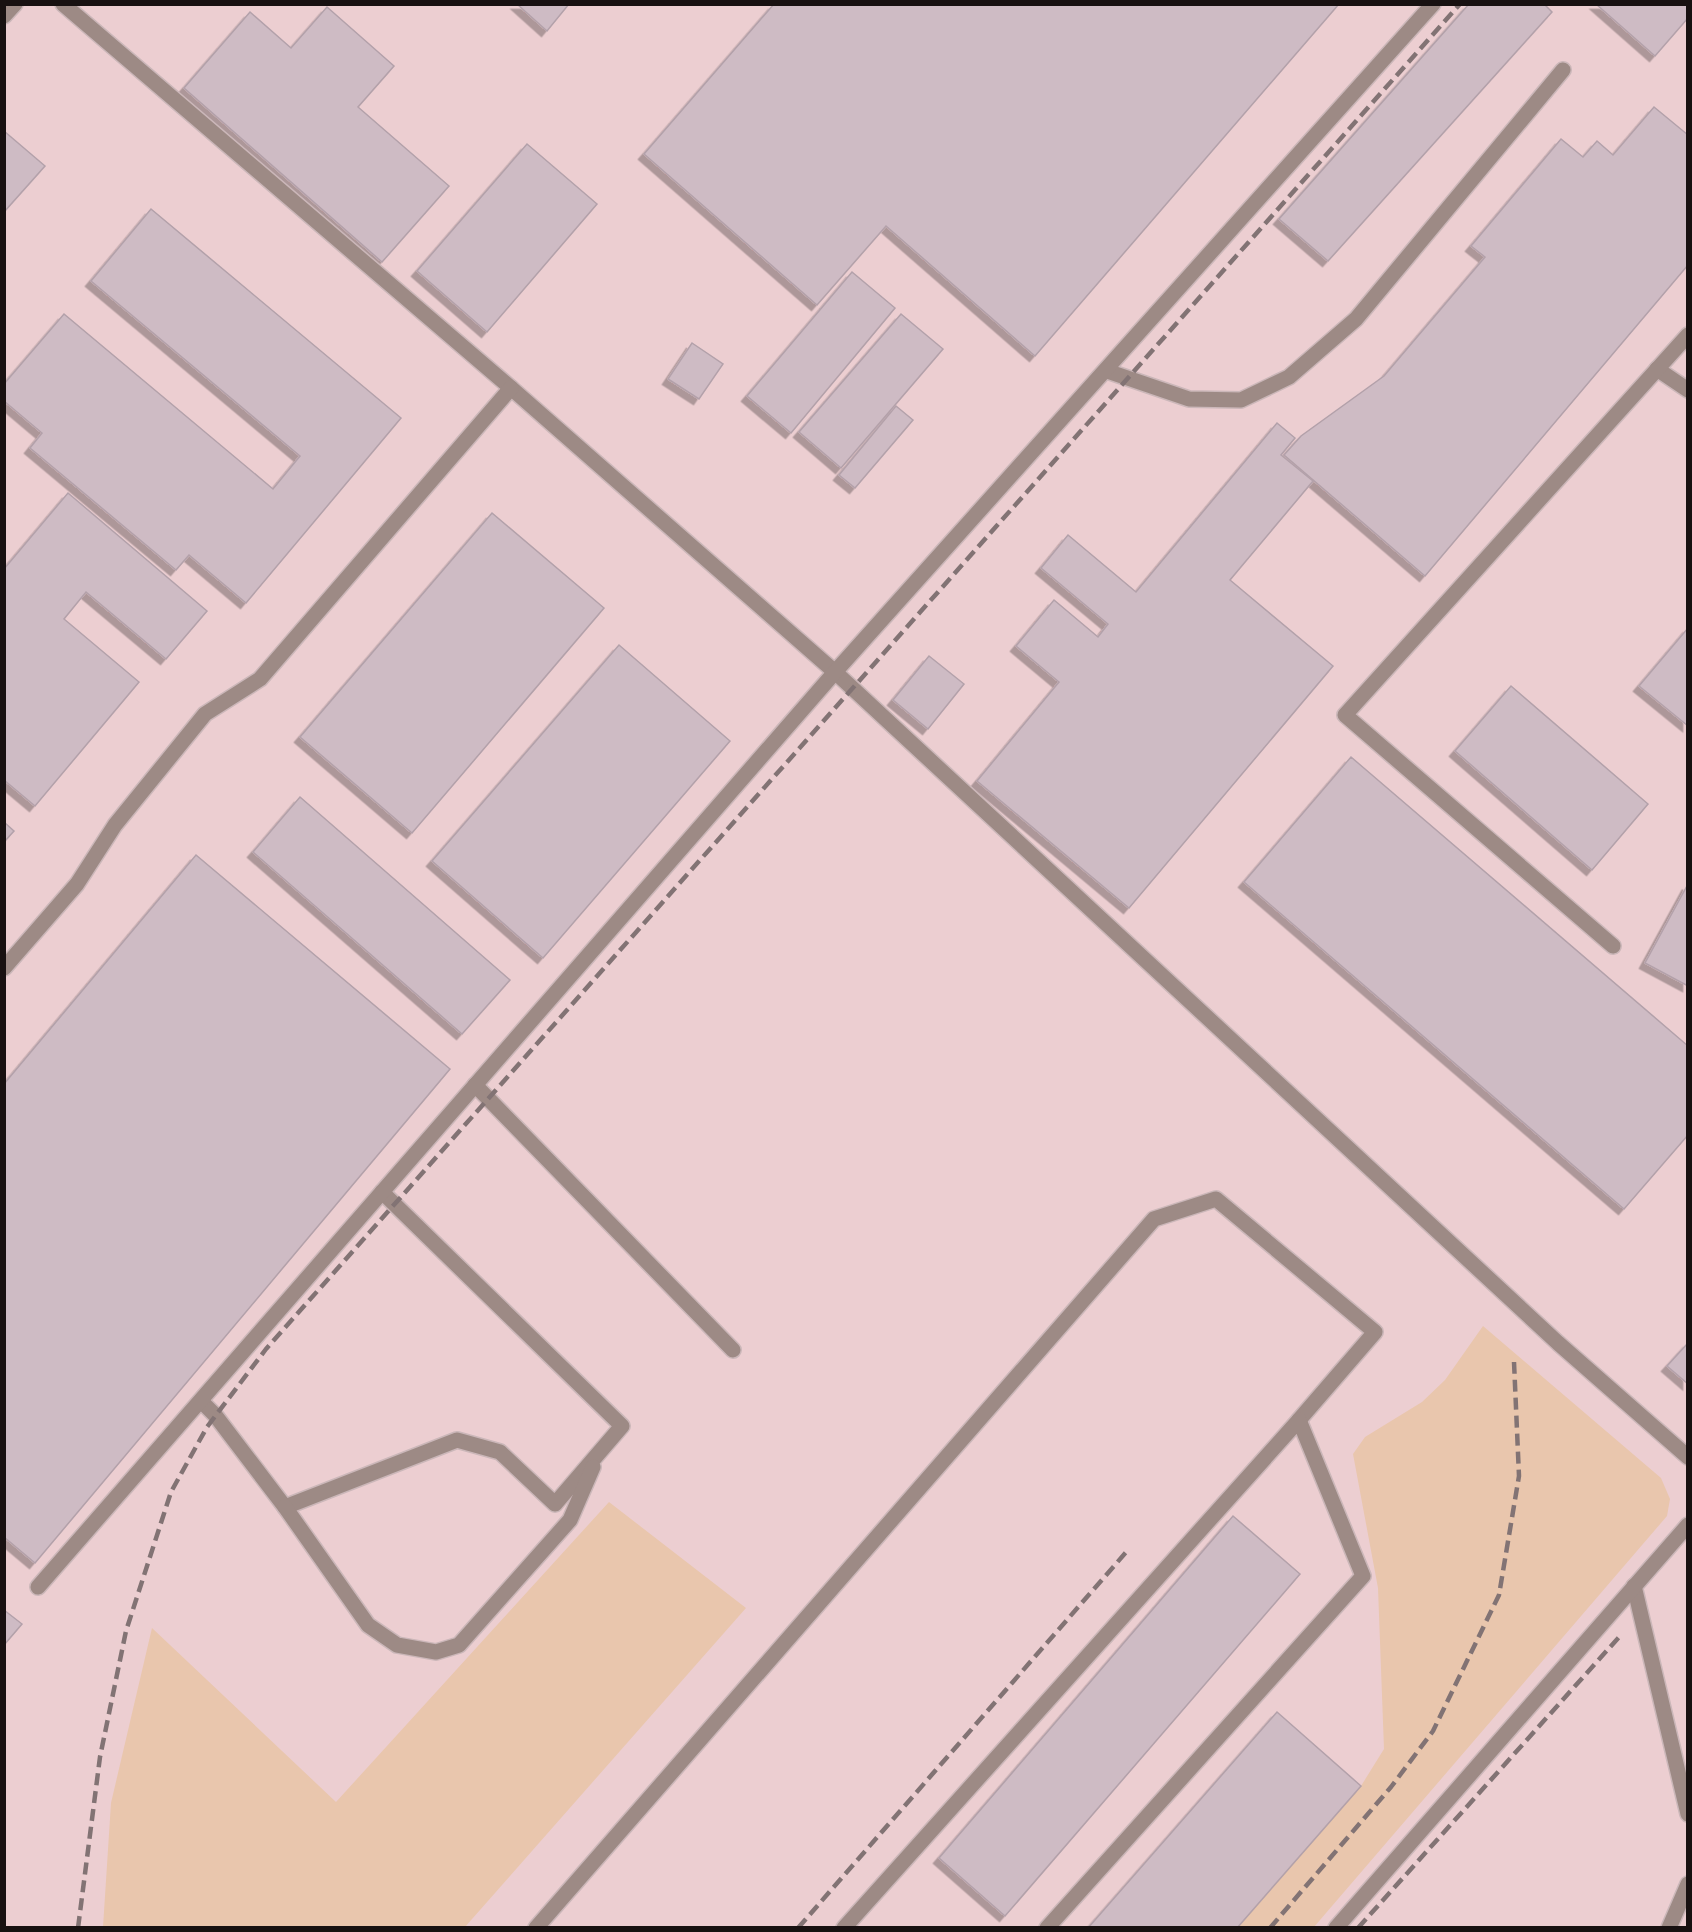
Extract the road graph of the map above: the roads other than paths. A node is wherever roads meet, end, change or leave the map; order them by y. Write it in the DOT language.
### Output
graph roads {
  1 [pos="15,4"];
  2 [pos="63,4"];
  3 [pos="1433,4"];
  4 [pos="4,16"];
  5 [pos="1563,70"];
  6 [pos="1688,335"];
  7 [pos="1658,369"];
  8 [pos="1107,371"];
  9 [pos="511,388"];
  10 [pos="1688,390"];
  11 [pos="835,672"];
  12 [pos="1613,946"];
  13 [pos="4,968"];
  14 [pos="475,1085"];
  15 [pos="382,1192"];
  16 [pos="733,1350"];
  17 [pos="201,1401"];
  18 [pos="1299,1420"];
  19 [pos="599,1452"];
  20 [pos="1688,1457"];
  21 [pos="285,1507"];
  22 [pos="1688,1525"];
  23 [pos="1634,1586"];
  24 [pos="38,1587"];
  25 [pos="1688,1814"];
  26 [pos="1688,1884"];
  27 [pos="537,1928"];
  28 [pos="844,1928"];
  29 [pos="1047,1928"];
  30 [pos="1336,1928"];
  31 [pos="1669,1928"];
  1 -- 4 [label="lane"];
  2 -- 9 [label="lane"];
  3 -- 8 [label="lane"];
  5 -- 8 [label="lane"];
  6 -- 7 [label="lane"];
  7 -- 10 [label="lane"];
  7 -- 12 [label="lane"];
  8 -- 11 [label="lane"];
  9 -- 11 [label="lane"];
  9 -- 13 [label="lane"];
  11 -- 14 [label="lane"];
  11 -- 20 [label="lane"];
  14 -- 15 [label="lane"];
  14 -- 16 [label="lane"];
  15 -- 17 [label="lane"];
  15 -- 19 [label="lane"];
  17 -- 21 [label="lane"];
  17 -- 24 [label="lane"];
  18 -- 27 [label="lane"];
  18 -- 28 [label="lane"];
  18 -- 29 [label="lane"];
  19 -- 21 [label="lane"];
  19 -- 21 [label="lane"];
  22 -- 23 [label="lane"];
  23 -- 25 [label="lane"];
  23 -- 30 [label="lane"];
  26 -- 31 [label="lane"];
}
